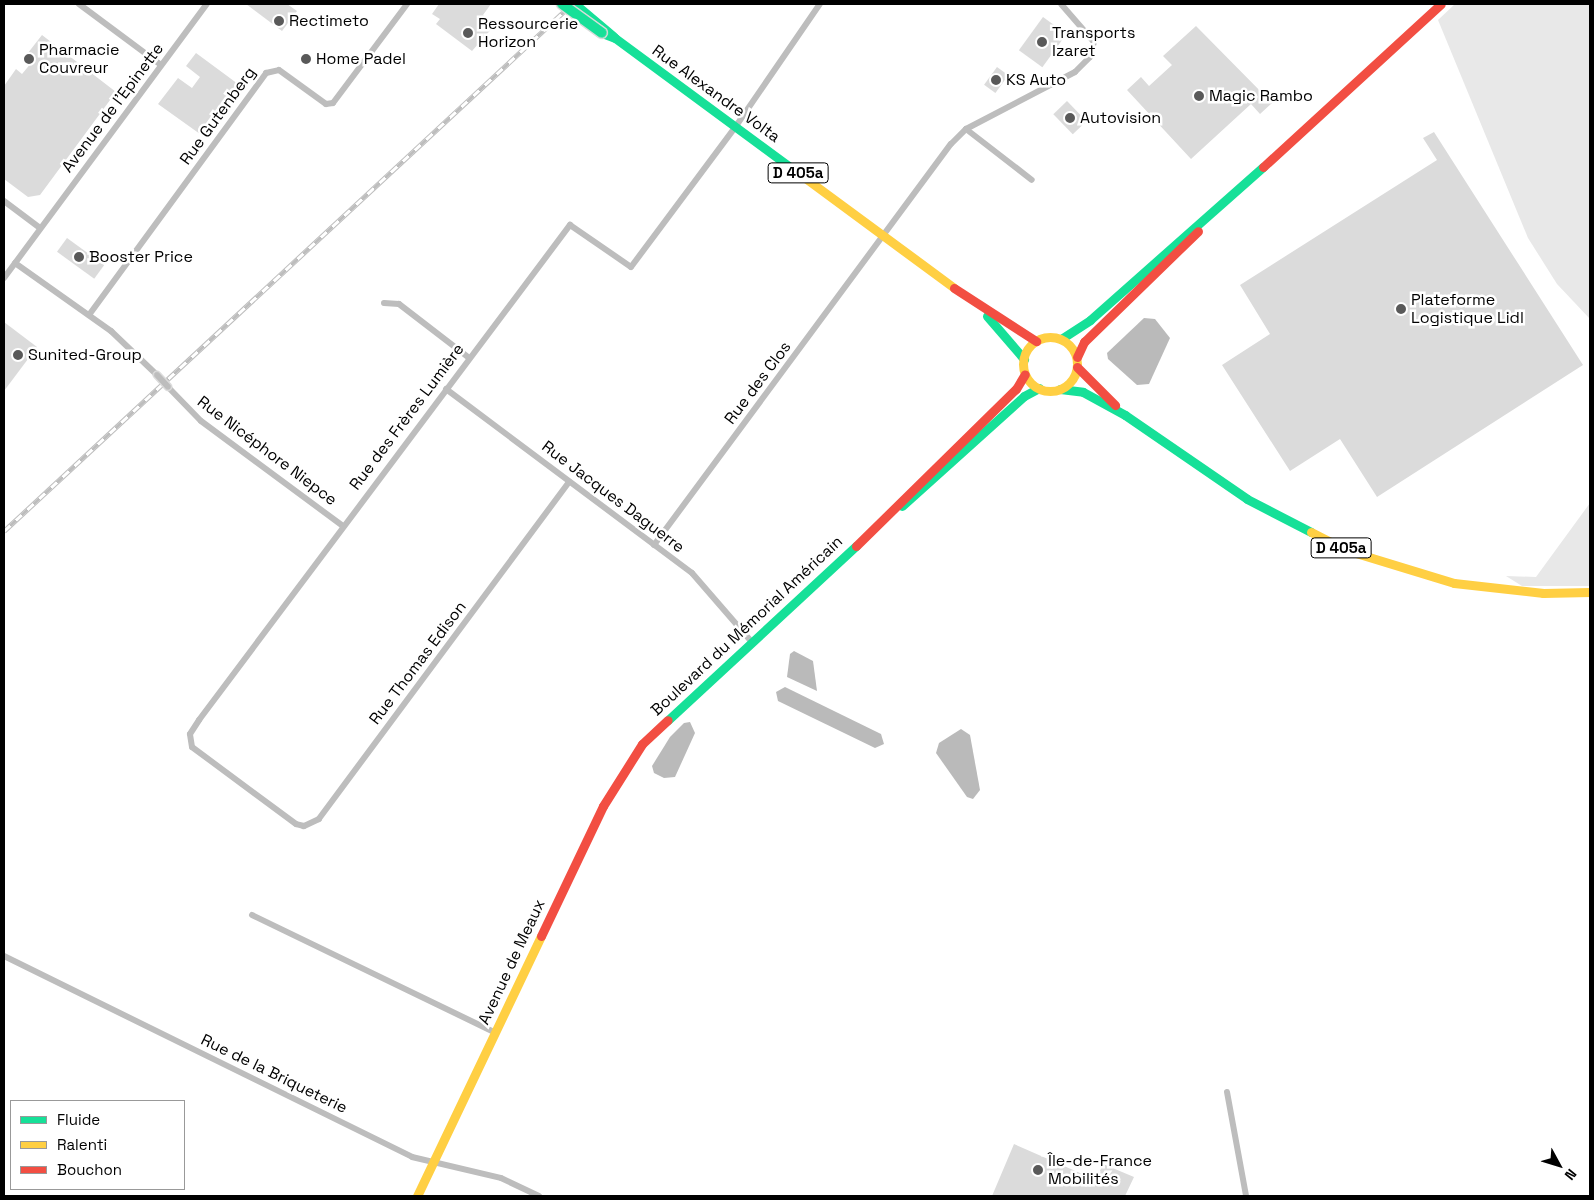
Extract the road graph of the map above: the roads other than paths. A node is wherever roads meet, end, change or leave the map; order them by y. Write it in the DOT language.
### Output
graph roads {
  1 [pos="79,4"];
  2 [pos="207,4"];
  3 [pos="407,4"];
  4 [pos="562,4"];
  5 [pos="575,4"];
  6 [pos="820,4"];
  7 [pos="1061,4"];
  8 [pos="1440,4"];
  9 [pos="604,30"];
  10 [pos="161,65"];
  11 [pos="736,126"];
  12 [pos="966,129"];
  13 [pos="1032,180"];
  14 [pos="1229,198"];
  15 [pos="4,201"];
  16 [pos="40,228"];
  17 [pos="883,237"];
  18 [pos="15,263"];
  19 [pos="4,278"];
  20 [pos="384,303"];
  21 [pos="980,307"];
  22 [pos="89,315"];
  23 [pos="1062,339"];
  24 [pos="1036,341"];
  25 [pos="469,358"];
  26 [pos="1024,359"];
  27 [pos="1077,362"];
  28 [pos="1026,374"];
  29 [pos="1039,388"];
  30 [pos="446,389"];
  31 [pos="1060,389"];
  32 [pos="1125,415"];
  33 [pos="569,482"];
  34 [pos="343,526"];
  35 [pos="873,530"];
  36 [pos="654,545"];
  37 [pos="1590,592"];
  38 [pos="752,641"];
  39 [pos="642,744"];
  40 [pos="275,810"];
  41 [pos="252,915"];
  42 [pos="4,956"];
  43 [pos="496,1033"];
  44 [pos="1227,1092"];
  45 [pos="432,1164"];
  46 [pos="416,1196"];
  47 [pos="539,1196"];
  48 [pos="1246,1196"];
  1 -- 10 [label="street"];
  2 -- 10 [label="street, Avenue de l'Epinette"];
  3 -- 22 [label="street, Rue Gutenberg"];
  4 -- 9 [label="street, bridge"];
  5 -- 9 [label="street"];
  6 -- 11 [label="street"];
  7 -- 12 [label="street"];
  8 -- 14 [label="street"];
  9 -- 11 [label="street, Rue Alexandre Volta / D 405a"];
  10 -- 16 [label="street, Avenue de l'Epinette"];
  11 -- 17 [label="street, Rue Alexandre Volta / D 405a"];
  11 -- 25 [label="street, Rue des Frères Lumière"];
  12 -- 13 [label="street"];
  12 -- 17 [label="street, Rue des Clos"];
  14 -- 23 [label="street"];
  14 -- 27 [label="street"];
  15 -- 16 [label="street"];
  16 -- 18 [label="street, Avenue de l'Epinette"];
  17 -- 21 [label="street, Rue Alexandre Volta / D 405a"];
  17 -- 36 [label="street, Rue des Clos"];
  18 -- 19 [label="street"];
  18 -- 22 [label="street, Rue Nicéphore Niepce"];
  20 -- 25 [label="street"];
  21 -- 24 [label="street, Rue Alexandre Volta / D 405a"];
  21 -- 26 [label="street, Rue Alexandre Volta / D 405a"];
  22 -- 34 [label="street, Rue Nicéphore Niepce, bridge"];
  23 -- 24 [label="street"];
  23 -- 27 [label="street"];
  24 -- 26 [label="street"];
  25 -- 30 [label="street, Rue des Frères Lumière"];
  26 -- 28 [label="street"];
  27 -- 31 [label="street"];
  27 -- 32 [label="street, D 405a"];
  28 -- 29 [label="street"];
  28 -- 35 [label="street"];
  29 -- 31 [label="street"];
  29 -- 35 [label="street"];
  30 -- 33 [label="street, Rue Jacques Daguerre"];
  30 -- 34 [label="street, Rue des Frères Lumière"];
  31 -- 32 [label="street, D 405a"];
  32 -- 37 [label="street, D 405a"];
  33 -- 36 [label="street, Rue Jacques Daguerre"];
  33 -- 40 [label="street, Rue Thomas Edison"];
  34 -- 40 [label="street, Rue des Frères Lumière"];
  35 -- 38 [label="street, Boulevard du Mémorial Américain"];
  36 -- 38 [label="street, Rue Jacques Daguerre"];
  38 -- 39 [label="street, Boulevard du Mémorial Américain"];
  39 -- 43 [label="street, Avenue de Meaux"];
  41 -- 43 [label="street"];
  42 -- 45 [label="street, Rue de la Briqueterie"];
  43 -- 45 [label="street, Avenue de Meaux"];
  44 -- 48 [label="street"];
  45 -- 46 [label="street, Avenue de Meaux"];
  45 -- 47 [label="street, Rue de la Briqueterie"];
}
